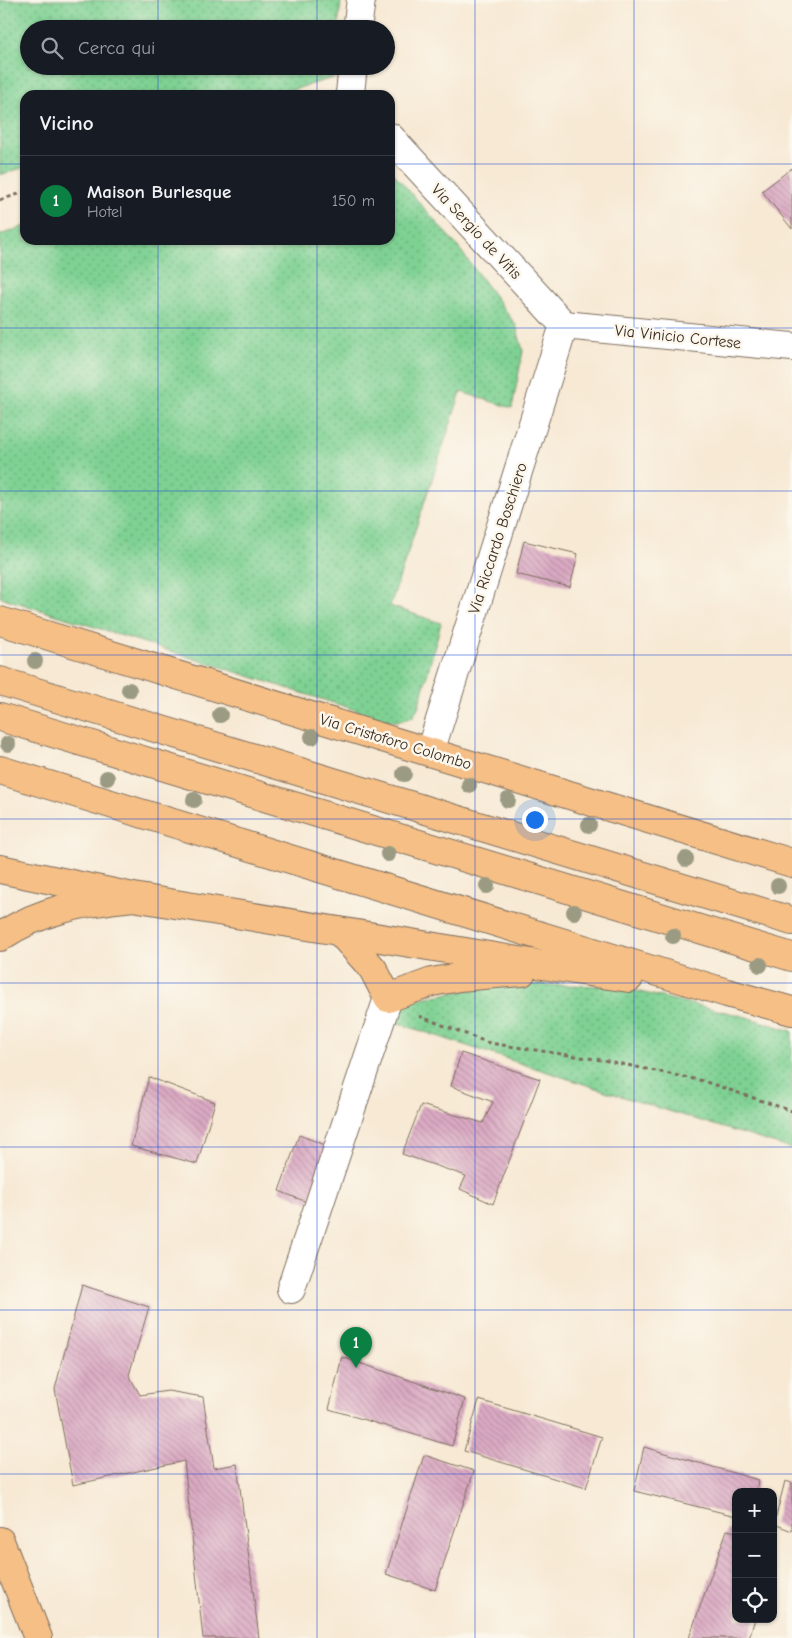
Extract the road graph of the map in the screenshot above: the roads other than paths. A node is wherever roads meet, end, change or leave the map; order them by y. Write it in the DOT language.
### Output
graph roads {
  1 [pos="361,0"];
  2 [pos="359,20"];
  3 [pos="352,75"];
  4 [pos="351,90"];
  5 [pos="395,141"];
  6 [pos="564,325"];
  7 [pos="792,347"];
  8 [pos="0,621"];
  9 [pos="0,681"];
  10 [pos="0,717"];
  11 [pos="430,752"];
  12 [pos="0,770"];
  13 [pos="792,844"];
  14 [pos="732,845"];
  15 [pos="792,863"];
  16 [pos="0,869"];
  17 [pos="133,897"];
  18 [pos="792,921"];
  19 [pos="339,931"];
  20 [pos="0,937"];
  21 [pos="792,958"];
  22 [pos="561,968"];
  23 [pos="727,993"];
  24 [pos="388,1001"];
  25 [pos="792,1011"];
  26 [pos="291,1289"];
  27 [pos="0,1541"];
  28 [pos="38,1638"];
  1 -- 2 [label="street"];
  3 -- 4 [label="street"];
  5 -- 6 [label="street, Via Sergio de Vitis"];
  6 -- 7 [label="street, Via Vinicio Cortese"];
  6 -- 11 [label="street, Via Riccardo Boschiero"];
  8 -- 11 [label="main road, Via Cristoforo Colombo"];
  9 -- 18 [label="main road"];
  10 -- 21 [label="main road"];
  11 -- 14 [label="main road, Via Cristoforo Colombo"];
  12 -- 23 [label="main road"];
  13 -- 14 [label="main road"];
  14 -- 15 [label="main road, Via Cristoforo Colombo"];
  16 -- 17 [label="main road"];
  17 -- 19 [label="main road"];
  17 -- 20 [label="main road"];
  19 -- 22 [label="main road"];
  19 -- 24 [label="main road"];
  22 -- 23 [label="main road"];
  22 -- 24 [label="main road"];
  23 -- 25 [label="main road"];
  24 -- 26 [label="street"];
  27 -- 28 [label="main road"];
}
